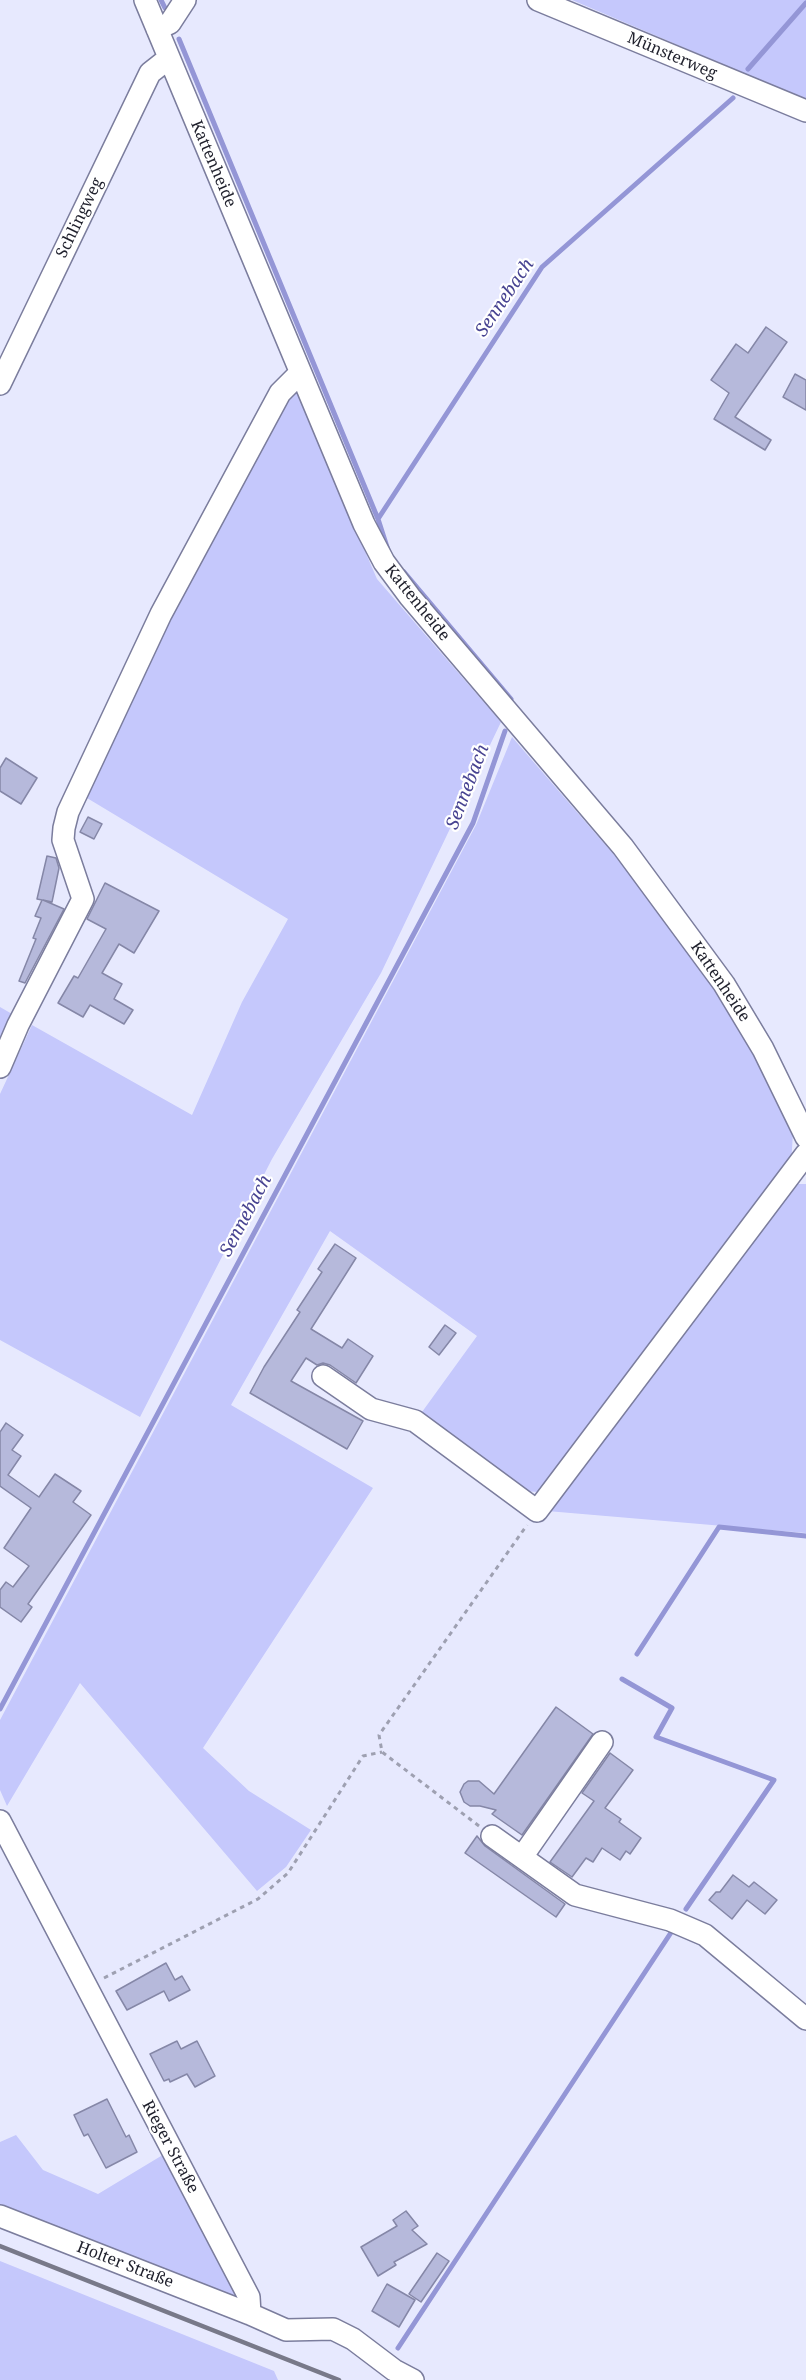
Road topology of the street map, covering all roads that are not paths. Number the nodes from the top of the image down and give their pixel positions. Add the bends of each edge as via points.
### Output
1 (145, 0) edge
2 (185, 0) edge
3 (538, 0) edge
4 (157, 29) junction
5 (169, 58) junction
6 (806, 111) edge
7 (300, 373) junction
8 (0, 384) edge
9 (0, 1067) edge
10 (806, 1137) edge
11 (806, 1154) edge
12 (323, 1376) dead end
13 (602, 1742) dead end
14 (0, 1821) edge
15 (492, 1836) road end
16 (522, 1857) junction
17 (806, 2019) edge
18 (0, 2216) edge
19 (250, 2314) junction
20 (413, 2380) edge

1 - 4 street, Kattenheide
2 - 4 street via 170,23
3 - 6 street, Münsterweg
4 - 5 street, Kattenheide
5 - 7 street, Kattenheide
5 - 8 street, Schlingweg via 150,73
7 - 9 street via 280,393 161,614 68,812 63,840 83,899
7 - 10 street, Kattenheide via 384,562 623,847 724,984 763,1049
11 - 12 street via 537,1511 415,1421 371,1409
13 - 16 street
14 - 19 street, Rieger Straße via 249,2297
15 - 16 street
16 - 17 street via 575,1895 670,1920 705,1935
18 - 19 street, Holter Straße
19 - 20 street via 286,2330 333,2329

